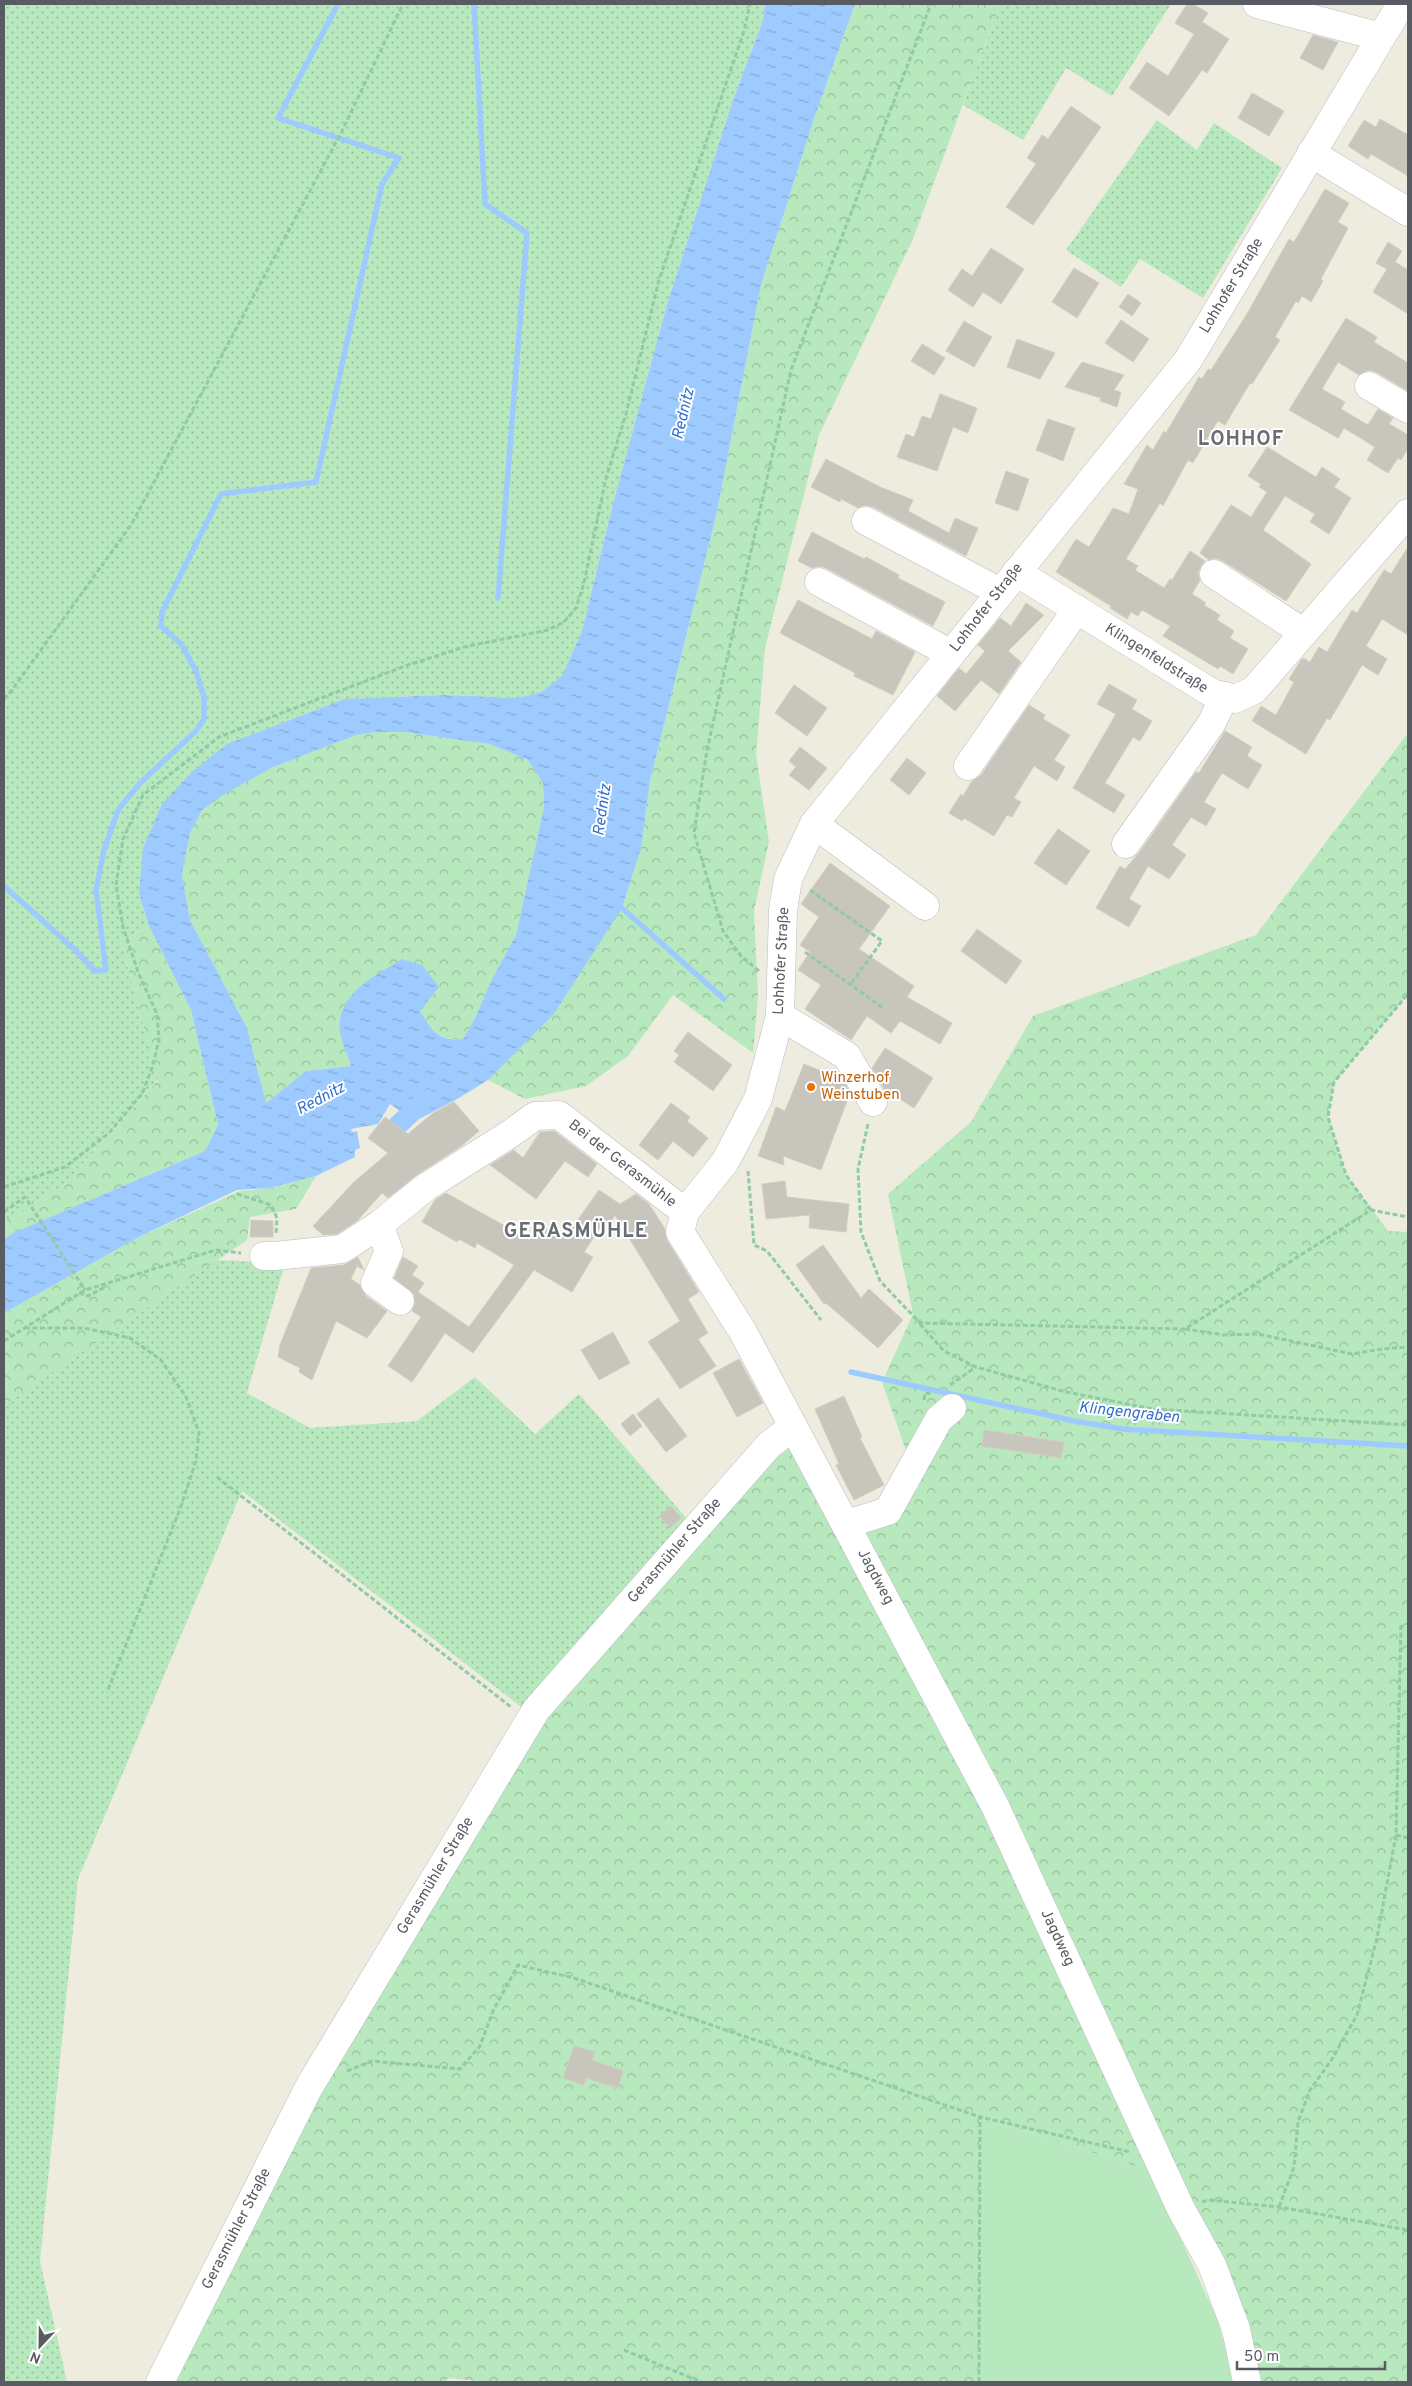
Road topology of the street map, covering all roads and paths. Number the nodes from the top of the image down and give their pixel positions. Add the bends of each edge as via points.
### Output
1 (403, 4) edge
2 (750, 4) edge
3 (931, 4) edge
4 (1257, 4) edge
5 (1402, 4) edge
6 (1381, 36) junction
7 (1311, 153) junction
8 (1408, 212) edge
9 (1369, 386) dead end
10 (1408, 409) edge
11 (1408, 513) edge
12 (866, 521) dead end
13 (1214, 574) dead end
14 (819, 582) dead end
15 (1008, 582) junction
16 (1077, 610) junction
17 (1304, 633) junction
18 (951, 654) junction
19 (1225, 696) junction
20 (4, 699) edge
21 (968, 766) dead end
22 (814, 824) junction
23 (1126, 844) dead end
24 (788, 879) junction
25 (925, 906) dead end
26 (782, 942) junction
27 (850, 985) junction
28 (1408, 994) edge
29 (781, 1004) junction
30 (884, 1008) dead end
31 (873, 1102) joint
32 (729, 1154) junction
33 (4, 1187) edge
34 (237, 1194) dead end
35 (1371, 1210) junction
36 (4, 1212) edge
37 (685, 1212) junction
38 (1408, 1217) edge
39 (379, 1225) junction
40 (269, 1256) junction
41 (103, 1284) junction
42 (85, 1290) junction
43 (78, 1293) junction
44 (400, 1301) dead end
45 (822, 1320) dead end
46 (920, 1324) junction
47 (25, 1328) junction
48 (1184, 1329) junction
49 (4, 1341) edge
50 (1408, 1347) edge
51 (976, 1367) junction
52 (950, 1397) joint
53 (1408, 1425) edge
54 (793, 1427) junction
55 (217, 1477) dead end
56 (842, 1516) junction
57 (1402, 1624) dead end
58 (107, 1692) dead end
59 (536, 1710) junction
60 (1396, 1835) junction
61 (1408, 1838) edge
62 (345, 2072) dead end
63 (980, 2117) junction
64 (1159, 2161) junction
65 (1279, 2207) junction
66 (1181, 2209) junction
67 (1408, 2230) edge
68 (624, 2350) dead end
69 (160, 2382) edge
70 (701, 2382) edge
71 (979, 2382) edge
72 (1247, 2382) edge

1 - 20 path via 337,142 130,525
2 - 33 path via 744,32 659,280 626,414 606,478 576,608 564,622 548,630 464,648 405,666 219,737 143,795 123,838 116,885 123,927 157,1014 159,1039 153,1065 142,1094 109,1133 65,1167
3 - 29 path via 791,370 700,792 694,833 723,931
4 - 6 street
5 - 6 street, Lohhofer Straße
6 - 7 street, Lohhofer Straße
7 - 8 street
7 - 15 street, Lohhofer Straße via 1188,360
9 - 10 street
11 - 17 street, Klingenfeldstraße
12 - 15 street, Klingenfeldstraße
13 - 17 street
14 - 18 street
15 - 16 street, Klingenfeldstraße
15 - 18 street, Lohhofer Straße
16 - 19 street, Klingenfeldstraße via 1212,693
16 - 21 street
17 - 19 street, Klingenfeldstraße via 1254,690 1235,699
18 - 22 street, Lohhofer Straße
19 - 23 street via 1211,724
22 - 24 street, Lohhofer Straße
22 - 25 street
24 - 26 street, Lohhofer Straße
24 - 27 path via 799,882 882,941
26 - 27 path via 793,944
26 - 29 street, Lohhofer Straße
27 - 30 path
28 - 35 path via 1334,1082 1328,1117 1346,1175
29 - 31 street via 847,1056
29 - 32 street, Lohhofer Straße via 758,1099
31 - 46 path via 858,1169 861,1232 880,1281
32 - 37 street, Lohhofer Straße
32 - 45 path via 747,1170 754,1246 767,1251
34 - 40 path via 271,1205 277,1218
35 - 38 path
35 - 48 path
36 - 42 path via 25,1197
37 - 39 street, Bei der Gerasmühle via 559,1115 535,1116 426,1187
37 - 54 street, Bei der Gerasmühle via 680,1232 743,1332
39 - 40 street, Bei der Gerasmühle via 342,1249
39 - 44 street via 389,1251 375,1283
40 - 41 path via 216,1250
41 - 42 path
41 - 43 path via 103,1288 88,1296
42 - 43 path
43 - 47 path
46 - 48 path
46 - 51 path via 944,1351
47 - 49 path
47 - 58 path via 84,1328 130,1338 160,1360 186,1397 198,1432 196,1461 180,1509
48 - 50 path via 1224,1335 1258,1334 1352,1354
51 - 52 path
51 - 53 path via 1066,1392 1154,1409
52 - 56 street via 888,1511
54 - 56 street, Bei der Gerasmühle
54 - 59 street, Gerasmühler Straße via 769,1445
55 - 59 path via 515,1711
56 - 64 street, Jagdweg via 1007,1829
57 - 60 path
59 - 69 street, Gerasmühler Straße via 309,2088
60 - 61 path
60 - 65 path via 1377,1938 1357,2014 1332,2060 1310,2090 1298,2122 1294,2167
62 - 63 path via 372,2061 460,2069 480,2046 493,2012 518,1965 574,1978
63 - 64 path
63 - 71 path
64 - 66 street, Jagdweg
65 - 66 path via 1208,2200
65 - 67 path
66 - 72 street, Jagdweg via 1212,2265 1236,2329
68 - 70 path

